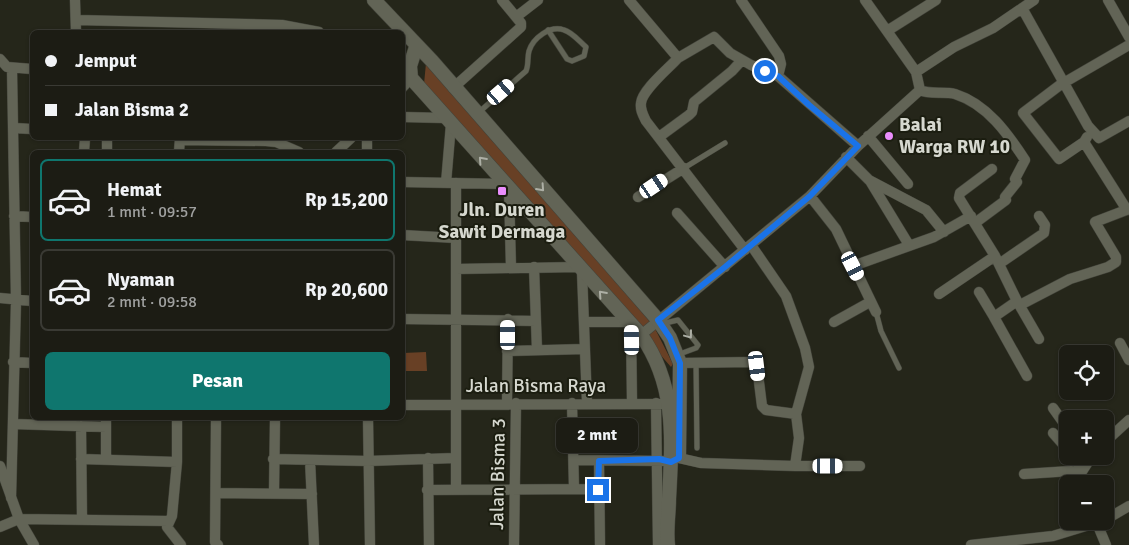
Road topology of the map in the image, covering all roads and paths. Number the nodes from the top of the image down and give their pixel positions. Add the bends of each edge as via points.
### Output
1 (75, 0) edge
2 (373, 0) edge
3 (502, 0) edge
4 (538, 0) edge
5 (629, 0) edge
6 (741, 0) edge
7 (865, 0) edge
8 (936, 0) edge
9 (1034, 0) edge
10 (1108, 0) edge
11 (1022, 8) junction
12 (516, 17) junction
13 (77, 20) junction
14 (76, 30) edge
15 (308, 30) edge
16 (400, 30) edge
17 (548, 30) junction
18 (887, 31) junction
19 (405, 35) edge
20 (1129, 37) edge
21 (1129, 45) edge
22 (416, 47) junction
23 (678, 58) junction
24 (0, 59) edge
25 (742, 60) junction
26 (12, 69) junction
27 (30, 70) edge
28 (916, 72) junction
29 (778, 76) junction
30 (407, 83) edge
31 (1064, 84) junction
32 (453, 88) junction
33 (920, 90) junction
34 (476, 114) junction
35 (405, 116) edge
36 (448, 121) junction
37 (1129, 122) edge
38 (14, 128) junction
39 (30, 129) edge
40 (1093, 132) junction
41 (868, 136) junction
42 (659, 137) junction
43 (266, 140) edge
44 (349, 140) edge
45 (1084, 142) junction
46 (725, 143) dead end
47 (858, 146) junction
48 (294, 150) edge
49 (338, 150) edge
50 (846, 157) junction
51 (684, 168) junction
52 (992, 169) dead end
53 (869, 180) junction
54 (405, 182) edge
55 (451, 183) junction
56 (908, 184) dead end
57 (507, 187) junction
58 (810, 196) junction
59 (638, 197) dead end
60 (1128, 210) edge
61 (677, 213) dead end
62 (14, 216) junction
63 (1039, 216) dead end
64 (30, 217) edge
65 (973, 220) junction
66 (944, 232) junction
67 (405, 235) edge
68 (456, 238) junction
69 (909, 245) junction
70 (748, 247) junction
71 (997, 260) junction
72 (853, 266) junction
73 (725, 267) junction
74 (511, 268) junction
75 (534, 268) junction
76 (456, 269) junction
77 (580, 269) junction
78 (979, 292) dead end
79 (939, 294) dead end
80 (0, 298) edge
81 (16, 301) junction
82 (30, 301) edge
83 (870, 302) junction
84 (1019, 303) junction
85 (876, 312) joint
86 (994, 317) junction
87 (405, 319) edge
88 (456, 319) junction
89 (508, 320) junction
90 (536, 321) junction
91 (584, 322) junction
92 (659, 322) junction
93 (834, 322) dead end
94 (633, 328) junction
95 (1039, 339) dead end
96 (1120, 343) dead end
97 (585, 349) junction
98 (537, 350) junction
99 (507, 351) junction
100 (678, 359) junction
101 (1129, 360) edge
102 (13, 362) junction
103 (696, 362) junction
104 (30, 363) edge
105 (898, 368) dead end
106 (1027, 376) dead end
107 (456, 403) junction
108 (512, 403) junction
109 (572, 403) junction
110 (587, 403) junction
111 (632, 403) junction
112 (663, 403) junction
113 (405, 405) edge
114 (1053, 408) dead end
115 (796, 414) junction
116 (1059, 416) edge
117 (177, 420) edge
118 (216, 420) edge
119 (275, 420) edge
120 (368, 420) edge
121 (1129, 420) edge
122 (106, 422) edge
123 (12, 424) junction
124 (82, 426) junction
125 (1053, 433) dead end
126 (1114, 434) edge
127 (1059, 440) edge
128 (697, 448) dead end
129 (428, 458) junction
130 (455, 458) junction
131 (81, 459) junction
132 (106, 459) junction
133 (273, 459) junction
134 (310, 460) junction
135 (574, 460) junction
136 (670, 460) junction
137 (368, 461) junction
138 (599, 461) junction
139 (177, 462) junction
140 (0, 466) edge
141 (796, 466) junction
142 (860, 466) dead end
143 (1024, 474) dead end
144 (1080, 475) edge
145 (456, 488) junction
146 (515, 489) junction
147 (574, 489) junction
148 (427, 490) junction
149 (598, 490) junction
150 (274, 492) junction
151 (216, 493) junction
152 (312, 494) junction
153 (11, 498) junction
154 (1129, 506) edge
155 (1114, 514) edge
156 (19, 519) junction
157 (82, 519) junction
158 (169, 521) junction
159 (0, 526) edge
160 (1073, 530) edge
161 (1102, 530) edge
162 (30, 544) edge
163 (181, 545) edge
164 (218, 545) edge
165 (314, 545) edge
166 (370, 545) edge
167 (429, 545) edge
168 (514, 545) edge
169 (600, 545) edge
170 (658, 545) edge
171 (668, 545) edge
172 (971, 545) edge
173 (1106, 545) edge

1 - 13 street
2 - 16 street
3 - 12 street
4 - 12 street
5 - 23 street
6 - 29 street via 779,56
7 - 18 street
8 - 18 street
9 - 11 street
10 - 20 street
11 - 28 street
11 - 31 street
12 - 32 street via 521,27
13 - 14 street
13 - 15 street via 282,25
17 - 17 lane via 567,59 584,56 586,47 568,31
17 - 34 lane via 529,51 526,71
18 - 28 street
19 - 22 street
21 - 31 street
22 - 30 street
22 - 32 street
23 - 25 street via 712,37
23 - 42 street via 646,92 641,102 644,116
24 - 26 street
25 - 29 street
25 - 42 street via 694,102 689,115
26 - 27 street
26 - 38 street
28 - 33 street
29 - 47 street
30 - 36 street
31 - 40 street
31 - 45 street via 1024,113 1059,159
32 - 34 street
33 - 41 street
33 - 65 street via 949,92 1003,127 1028,164 1006,200
34 -> 92 street
35 - 36 street
36 - 55 street
57 -> 36 street
37 - 40 street via 1099,138
38 - 39 street
38 - 62 street
40 - 45 street
41 - 47 street
41 - 56 street
42 - 51 street
43 - 48 street
44 - 49 street
45 - 60 street
46 - 51 lane
47 - 50 street
50 - 53 street
50 - 58 street
51 - 59 street
51 - 70 street
52 - 65 street via 960,194 959,198
53 - 66 street via 926,210
53 - 69 street
54 - 55 street
55 - 57 street
55 - 68 street
57 - 74 street
57 - 77 street
58 - 70 street
58 - 72 street via 836,229
60 - 84 street via 1095,222 1116,262
61 - 73 street
62 - 64 street
62 - 81 street
63 - 71 street via 1045,225 1044,233
65 - 66 street
65 - 71 street
66 - 69 street
67 - 68 street
68 - 76 street
69 - 72 street
70 - 73 street
70 - 115 street via 786,296 805,348 809,367
71 - 79 street
71 - 84 street
72 - 83 street
73 - 92 street
74 - 75 street
74 - 76 street
75 - 77 street
75 - 90 street
76 - 88 street
77 - 91 street
94 -> 77 street
78 - 86 street
80 - 81 street
81 - 82 street
81 - 102 street
83 - 85 street
83 - 93 street
84 - 86 street
84 - 95 street
85 - 105 lane via 881,332
86 - 106 street
87 - 88 street
88 - 89 street
88 - 107 street
89 - 90 street
89 - 99 street, Jalan Bisma 3
90 - 98 street
91 - 94 street
91 - 97 street
92 - 94 street
92 - 100 street
92 -> 100 lane via 678,320 698,345
94 - 111 street
94 - 112 street via 655,354
96 - 101 street
97 - 98 street
97 - 110 street
98 - 99 street
99 - 108 street, Jalan Bisma 3
100 - 103 street
100 - 136 street
102 - 104 street
102 - 123 street
103 - 115 street via 752,362 757,366 762,406 766,410
103 - 128 lane
107 - 108 street, Jalan Bisma Raya
107 - 113 street, Jalan Bisma Raya
107 - 130 street
108 - 109 street, Jalan Bisma Raya
108 - 146 street, Jalan Bisma 3
109 - 110 street, Jalan Bisma Raya
109 - 135 street
110 - 111 street, Jalan Bisma Raya
111 - 112 street, Jalan Bisma Raya
112 - 136 street
114 - 116 street
115 - 141 street via 799,438
117 - 139 street
118 - 151 street
119 - 133 street
120 - 137 street
121 - 126 street
122 - 124 street
122 - 132 street
123 - 124 street
123 - 153 street
124 - 131 street
125 - 127 street
129 - 130 street
129 - 137 street
129 - 148 street
130 - 145 street
131 - 132 street
131 - 157 street
132 - 139 street
133 - 134 street
133 - 150 street
134 - 137 street
134 - 152 street
135 - 138 street
135 - 147 street
136 - 138 street
136 - 141 street
136 - 170 street
136 - 171 street
137 - 166 street
138 - 149 street
139 - 158 street
140 - 153 street
141 - 142 street
143 - 144 street via 1071,471
145 - 146 street
145 - 148 street
146 - 147 street
146 - 168 street, Jalan Bisma 3
147 - 149 street
148 - 167 street
149 - 169 street
150 - 151 street
150 - 152 street
151 - 164 street via 215,542
152 - 165 street
153 - 156 street
154 - 155 street
156 - 157 street
156 - 159 street
156 - 162 street
157 - 158 street
158 - 163 street via 167,527
160 - 172 street via 1053,536
161 - 173 street

